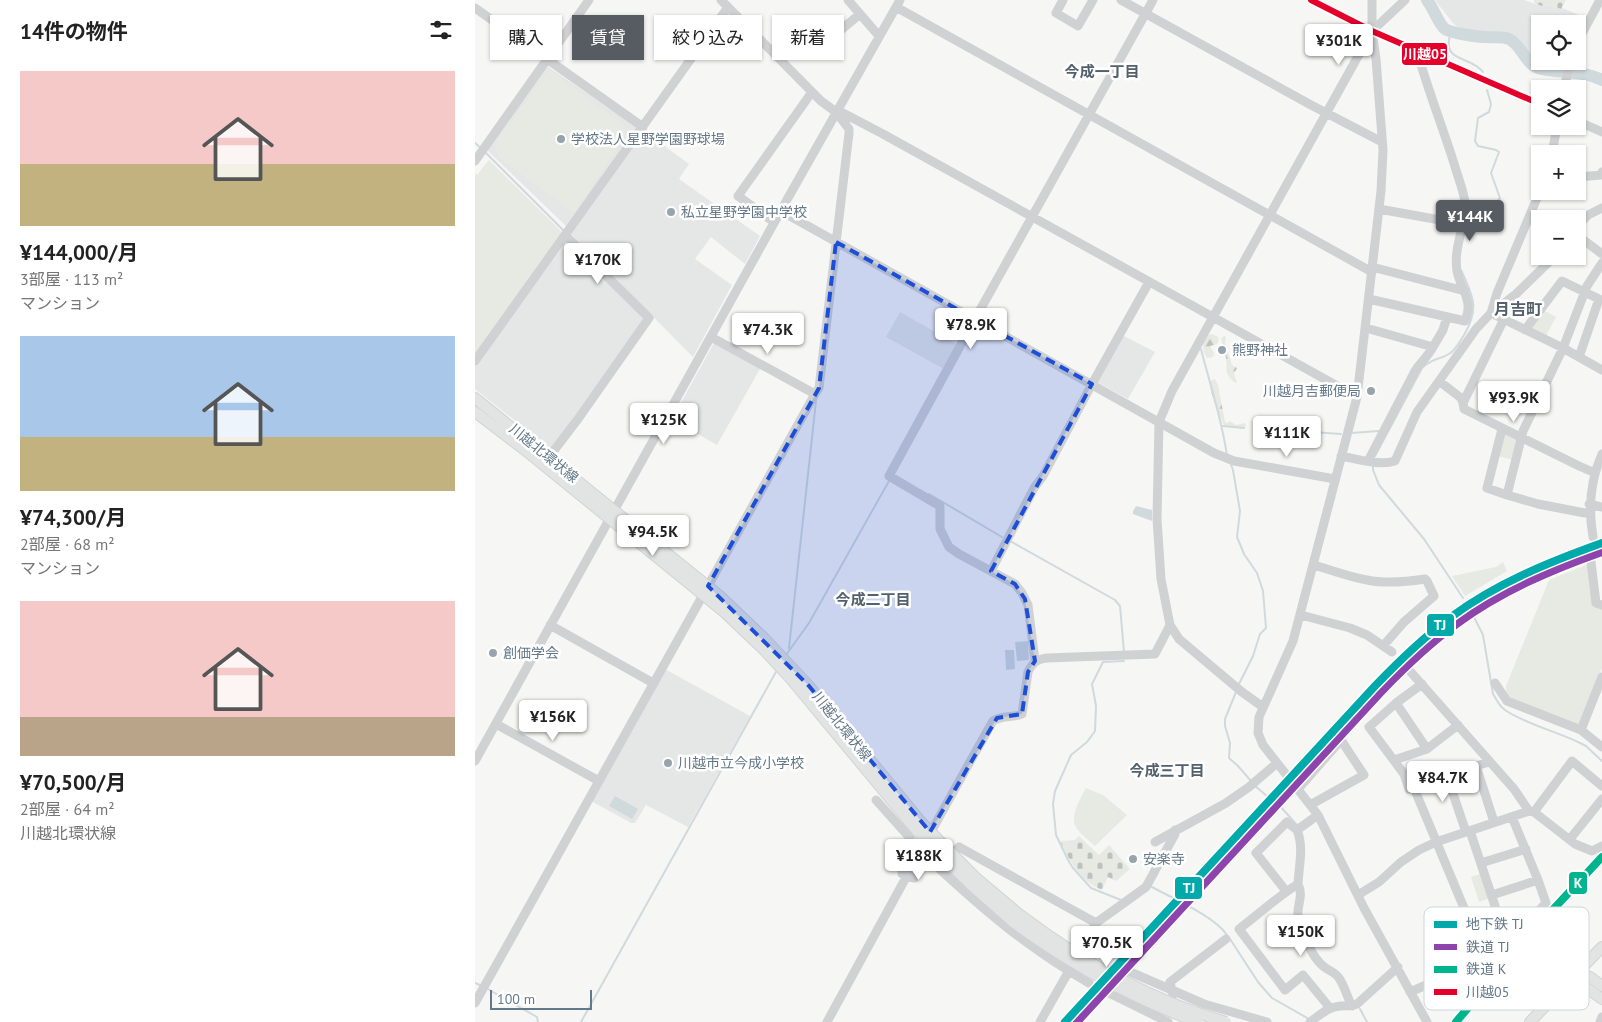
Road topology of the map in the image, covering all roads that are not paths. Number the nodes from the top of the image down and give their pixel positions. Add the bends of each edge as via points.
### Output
1 (589, 0) edge
2 (848, 0) edge
3 (1063, 0) edge
4 (1093, 0) edge
5 (1121, 0) edge
6 (1153, 0) edge
7 (1311, 0) edge
8 (1363, 0) edge
9 (1405, 0) edge
10 (1600, 0) edge
11 (725, 3) edge
12 (898, 3) edge
13 (1372, 3) edge
14 (475, 8) edge
15 (860, 14) junction
16 (1146, 14) junction
17 (490, 19) edge
18 (1586, 26) edge
19 (844, 27) edge
20 (1372, 31) junction
21 (879, 36) junction
22 (562, 39) edge
23 (1417, 50) junction
24 (772, 51) edge
25 (547, 60) joint
26 (781, 60) edge
27 (812, 92) junction
28 (1531, 100) edge
29 (836, 112) junction
30 (1327, 113) junction
31 (1089, 115) junction
32 (1586, 125) edge
33 (643, 127) junction
34 (1602, 132) edge
35 (1382, 142) junction
36 (480, 154) edge
37 (1602, 172) edge
38 (1586, 176) edge
39 (1536, 200) edge
40 (1602, 208) edge
41 (1379, 209) junction
42 (781, 211) junction
43 (1270, 216) junction
44 (1032, 217) junction
45 (1586, 217) edge
46 (1463, 220) junction
47 (774, 222) junction
48 (565, 235) junction
49 (834, 241) junction
50 (1586, 242) edge
51 (1602, 254) edge
52 (1602, 263) edge
53 (1546, 265) edge
54 (1372, 270) junction
55 (1149, 282) junction
56 (1465, 291) junction
57 (1584, 292) junction
58 (1369, 299) junction
59 (1491, 312) junction
60 (1213, 317) junction
61 (1447, 317) junction
62 (975, 319) junction
63 (1504, 319) junction
64 (1465, 321) junction
65 (1366, 328) junction
66 (1476, 329) junction
67 (1525, 330) junction
68 (711, 337) junction
69 (1433, 347) junction
70 (1563, 348) junction
71 (1579, 357) junction
72 (475, 361) edge
73 (1602, 370) edge
74 (1439, 381) junction
75 (1092, 384) junction
76 (815, 394) junction
77 (1357, 396) junction
78 (475, 398) edge
79 (1463, 404) junction
80 (475, 412) edge
81 (1159, 422) junction
82 (1502, 429) junction
83 (1521, 437) junction
84 (1602, 454) edge
85 (1341, 456) junction
86 (549, 457) junction
87 (1373, 461) junction
88 (1595, 473) junction
89 (1335, 479) junction
90 (1507, 495) junction
91 (1602, 507) edge
92 (1590, 508) junction
93 (612, 514) junction
94 (1593, 537) dead end
95 (1591, 562) dead end
96 (1314, 566) junction
97 (991, 571) junction
98 (705, 590) junction
99 (1602, 605) edge
100 (1301, 616) junction
101 (550, 625) junction
102 (1170, 625) junction
103 (1383, 646) junction
104 (1392, 652) dead end
105 (1035, 661) junction
106 (1409, 670) dead end
107 (1601, 681) edge
108 (653, 683) junction
109 (1495, 683) dead end
110 (1422, 684) junction
111 (1396, 703) junction
112 (1263, 707) junction
113 (495, 724) junction
114 (1457, 725) junction
115 (1581, 730) junction
116 (1602, 747) edge
117 (1427, 749) junction
118 (1394, 760) junction
119 (475, 761) edge
120 (1489, 762) junction
121 (1277, 763) junction
122 (1476, 766) junction
123 (1447, 776) junction
124 (599, 781) junction
125 (1602, 786) edge
126 (1414, 788) junction
127 (1298, 789) junction
128 (1602, 799) edge
129 (876, 800) dead end
130 (1310, 805) junction
131 (1532, 812) junction
132 (1318, 816) junction
133 (1512, 817) junction
134 (1494, 822) junction
135 (1175, 830) junction
136 (1297, 830) junction
137 (1468, 832) junction
138 (928, 836) junction
139 (1570, 839) junction
140 (1155, 842) dead end
141 (1436, 842) junction
142 (1602, 846) edge
143 (1526, 849) junction
144 (953, 854) junction
145 (1481, 863) junction
146 (907, 877) junction
147 (1538, 880) junction
148 (1299, 884) junction
149 (1287, 891) junction
150 (1358, 895) junction
151 (1492, 895) junction
152 (1464, 907) edge
153 (1496, 907) edge
154 (1542, 907) edge
155 (1016, 918) junction
156 (1096, 923) junction
157 (1232, 934) junction
158 (1602, 947) edge
159 (1589, 961) edge
160 (1398, 967) junction
161 (1069, 971) junction
162 (1128, 971) dead end
163 (1589, 977) edge
164 (1089, 983) dead end
165 (1424, 986) edge
166 (1602, 986) edge
167 (1589, 990) edge
168 (1173, 991) junction
169 (1107, 992) dead end
170 (1410, 992) junction
171 (1602, 999) edge
172 (475, 1003) edge
173 (1352, 1006) junction
174 (1330, 1008) junction
175 (1541, 1010) edge
176 (1602, 1017) edge
177 (827, 1022) edge
178 (1040, 1022) edge
179 (1168, 1022) edge
180 (1180, 1022) edge
181 (1197, 1022) edge
182 (1226, 1022) edge
183 (1267, 1022) edge
184 (1310, 1022) edge
185 (1427, 1022) edge
186 (1529, 1022) edge
187 (1600, 1022) edge

1 - 22 street
2 - 15 street
3 - 4 street via 1056,13 1078,26
5 - 16 street
6 - 16 street
7 - 20 street
8 - 13 street
9 - 20 street
10 - 18 street
11 - 24 street
11 - 33 street
12 - 21 street
12 - 31 street
13 - 20 street
14 - 17 street
15 - 19 street
15 - 21 street
16 - 30 street
16 - 31 street
20 - 23 street
20 - 30 street
20 - 35 street
21 - 29 street
23 - 28 street
23 - 46 street via 1465,203
25 - 33 street
25 - 36 street
26 - 27 street
27 - 29 street
27 - 47 street via 738,196
29 - 42 street
29 - 44 street via 859,121
29 - 49 street via 849,129
30 - 35 street
30 - 43 street
31 - 43 street
31 - 44 street
32 - 34 street
33 - 48 street
35 - 41 street
37 - 38 street via 1601,175
39 - 59 street
40 - 45 street
41 - 46 street via 1440,220
41 - 54 street
42 - 47 street
42 - 49 street
43 - 54 street
43 - 60 street
44 - 55 street
44 - 62 street
46 - 56 street via 1457,248 1457,272
47 - 68 street
48 - 72 street
48 - 86 street via 649,318
49 - 62 street
49 - 76 street via 819,388
50 - 51 street
52 - 57 street
53 - 59 street via 1516,294
54 - 56 street
54 - 58 street
55 - 60 street
55 - 75 street
56 - 64 street via 1469,309
57 - 67 street via 1562,281
57 - 70 street
57 - 71 street via 1599,299
58 - 61 street
58 - 65 street
59 - 63 street
59 - 66 street
60 - 77 street
60 - 81 street
61 - 64 street
61 - 69 street
62 - 75 street
62 - 97 street via 889,476 939,506 940,529 949,546
63 - 67 street
63 - 79 street
64 - 66 street
65 - 69 street
65 - 77 street
66 - 74 street
67 - 70 street
68 - 76 street
68 - 93 street
69 - 87 street via 1415,371 1384,431
70 - 71 street
70 - 83 street
71 - 73 street
74 - 79 street via 1461,398
74 - 87 street via 1417,412 1395,461
75 - 81 street
75 - 97 street
76 - 98 street
77 - 85 street
78 - 86 main road, 川越北環状線
79 - 82 street via 1464,409
80 - 93 main road, 川越北環状線
81 - 89 street via 1233,461
81 - 102 street via 1157,519 1161,578
82 - 83 street
82 - 90 street via 1487,488
83 - 88 street
83 - 90 street
84 - 88 street
85 - 87 street
85 - 89 street
86 - 93 main road, 川越北環状線
88 - 92 street
89 - 96 street
90 - 92 street via 1585,513
91 - 92 street
92 - 94 street
93 - 98 main road, 川越北環状線
93 - 101 street
95 - 99 street via 1596,603
96 - 100 street
96 - 103 street via 1367,580 1427,581 1434,596
97 - 105 street via 1015,584 1025,599
98 - 108 street
98 - 138 main road, 川越北環状線 via 765,639 809,686
100 - 103 street via 1351,628
100 - 112 street
101 - 108 street
101 - 113 street
102 - 105 street via 1155,654 1040,658
102 - 112 street via 1179,639
103 - 104 street
105 - 138 street via 1028,672 1022,714 993,721
106 - 110 street
107 - 115 street
108 - 124 street
109 - 115 street via 1507,701
110 - 111 street
110 - 114 street
111 - 117 street
111 - 118 street via 1369,727
112 - 121 street via 1257,733
113 - 119 street
113 - 124 street
114 - 117 street
114 - 120 street
115 - 116 street
117 - 118 street
118 - 126 street via 1409,789
120 - 122 street
120 - 131 street
121 - 127 street
121 - 135 street via 1226,803
122 - 123 street
122 - 134 street
123 - 126 street
123 - 137 street
124 - 172 street
125 - 131 street via 1572,761
126 - 141 street
127 - 130 street
127 - 130 street via 1341,740 1364,774
128 - 139 street
129 - 146 street via 910,838 911,850 902,869 902,874
130 - 132 street
131 - 133 street
131 - 139 street
132 - 136 street
132 - 150 street
133 - 134 street
133 - 143 street
134 - 137 street
135 - 140 street
135 - 156 street via 1146,886
136 - 148 street via 1301,839
136 - 149 street via 1287,822 1256,853
137 - 141 street
137 - 145 street
138 - 144 main road, 川越北環状線
138 - 146 street
138 - 155 main road, 川越北環状線 via 977,891
139 - 142 street via 1592,852
141 - 150 street via 1408,858
141 - 152 street
143 - 145 street
143 - 147 street
144 - 155 main road, 川越北環状線
144 - 156 street via 959,847
145 - 151 street
146 - 161 street via 915,878 924,861 931,861 1008,929
146 - 177 street
147 - 151 street
147 - 154 street via 1546,903
148 - 149 street
148 - 173 street via 1302,891 1298,918 1304,936 1315,957 1340,980
149 - 157 street
150 - 160 street
151 - 153 street
155 - 181 main road, 川越北環状線, bridge via 1049,947 1095,975
155 - 182 main road, 川越北環状線, bridge via 1129,984
156 - 161 street
157 - 168 street via 1171,982
157 - 174 street via 1285,990 1303,975
158 - 159 main road
160 - 170 street
160 - 173 street
161 - 164 street
161 - 178 street
162 - 168 street
163 - 166 main road
165 - 170 street
167 - 171 main road
168 - 180 street
168 - 183 street via 1204,1004
169 - 179 street
170 - 185 street
173 - 174 street
174 - 184 street
175 - 186 main road
176 - 187 street

